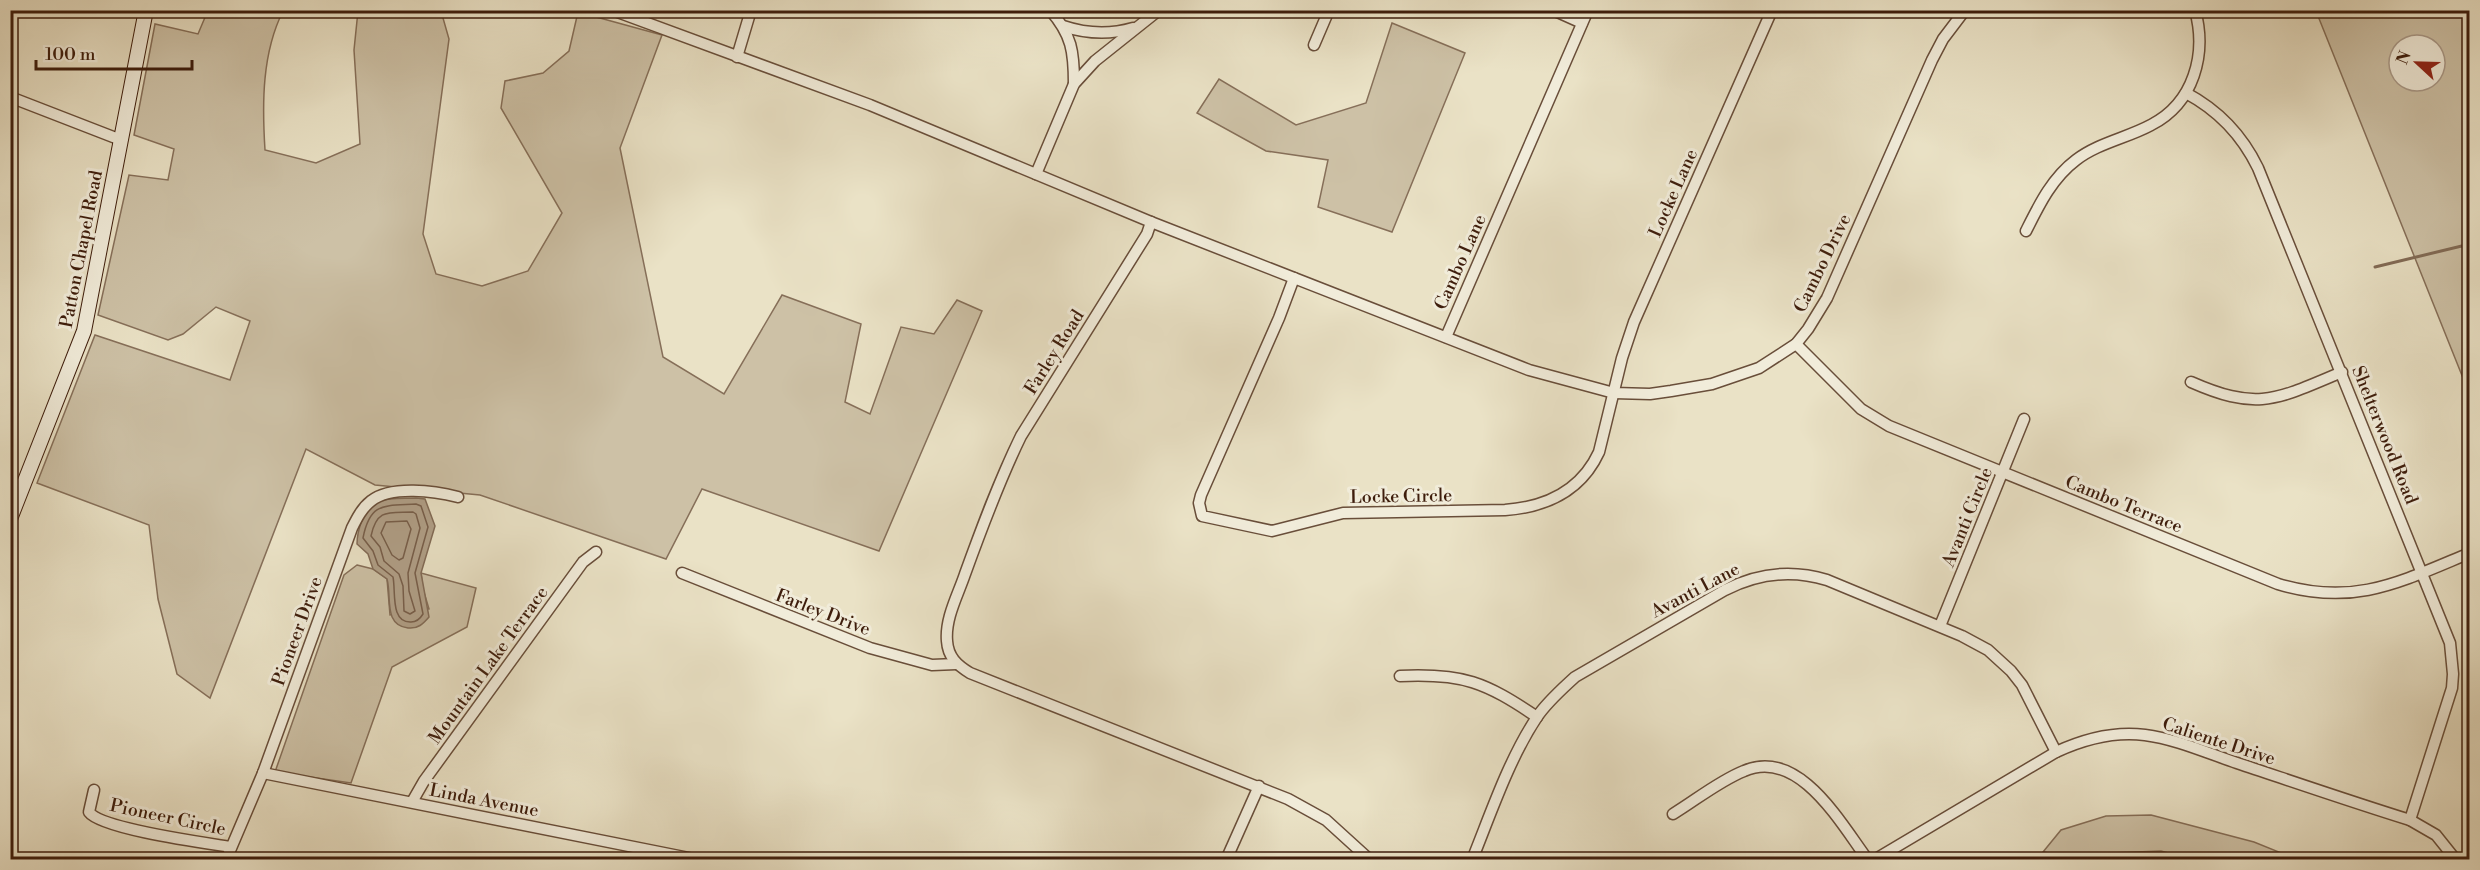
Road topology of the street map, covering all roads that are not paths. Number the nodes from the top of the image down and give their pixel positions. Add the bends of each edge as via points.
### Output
1 (146, 10) edge
2 (612, 10) edge
3 (751, 10) edge
4 (1050, 10) edge
5 (1159, 10) edge
6 (1329, 10) edge
7 (1553, 10) edge
8 (1588, 10) edge
9 (1772, 10) edge
10 (1965, 10) edge
11 (2195, 10) edge
12 (1582, 23) junction
13 (1063, 26) junction
14 (1139, 27) junction
15 (1314, 45) dead end
16 (737, 57) junction
17 (1074, 84) junction
18 (2186, 93) junction
19 (10, 97) edge
20 (121, 140) junction
21 (1036, 174) junction
22 (1151, 222) junction
23 (2026, 231) dead end
24 (1294, 278) junction
25 (1446, 336) junction
26 (1796, 344) junction
27 (2342, 372) junction
28 (2191, 382) dead end
29 (1614, 393) junction
30 (2024, 419) dead end
31 (2003, 473) junction
32 (458, 497) dead end
33 (10, 519) edge
34 (596, 552) dead end
35 (2469, 553) edge
36 (682, 573) dead end
37 (2423, 573) junction
38 (1940, 626) junction
39 (956, 664) junction
40 (1400, 676) dead end
41 (1537, 717) junction
42 (2056, 752) junction
43 (263, 773) junction
44 (1259, 786) junction
45 (94, 790) dead end
46 (412, 802) junction
47 (1673, 814) dead end
48 (2410, 820) junction
49 (231, 847) junction
50 (226, 860) edge
51 (699, 860) edge
52 (1226, 860) edge
53 (1370, 860) edge
54 (1472, 860) edge
55 (1868, 860) edge
56 (1874, 860) edge
57 (2456, 860) edge

1 - 20 street, Patton Chapel Road
2 - 16 street
3 - 16 street
4 - 13 street
5 - 14 street
6 - 15 street
7 - 12 street
8 - 12 street, Cambo Lane
9 - 29 street, Locke Lane via 1634,322
10 - 26 street, Cambo Drive via 1943,39 1920,85 1827,298
11 - 18 street via 2201,42
12 - 25 street, Cambo Lane
13 - 14 street via 1114,34
13 - 17 street via 1073,55
14 - 17 street via 1095,61
16 - 21 street via 870,105
17 - 21 street
18 - 23 street via 2171,111 2151,125 2076,160 2052,185
18 - 27 street, Shelterwood Road via 2228,123 2253,157
19 - 20 street
20 - 33 street, Patton Chapel Road via 84,331
21 - 22 street
22 - 24 street, Cambo Lane
22 - 39 street, Farley Road via 1021,436 996,490 950,617 947,643
24 - 25 street, Cambo Lane
24 - 29 street, Locke Circle via 1202,495 1199,509 1209,519 1272,531 1343,513 1538,506 1569,489 1593,465 1606,432
25 - 29 street, Cambo Drive via 1548,376
26 - 29 street, Cambo Drive via 1760,368 1728,380 1650,394
26 - 31 street, Cambo Terrace via 1872,417
27 - 28 street via 2266,400 2225,396
27 - 37 street, Shelterwood Road
30 - 31 street, Avanti Circle
31 - 37 street, Cambo Terrace via 2297,590 2362,592
31 - 38 street, Avanti Circle
32 - 43 street, Pioneer Drive via 435,491 388,494 371,501 360,512
34 - 46 street, Mountain Lake Terrace via 583,562
35 - 37 street, Cambo Terrace
36 - 39 street, Farley Drive via 870,648 932,665
37 - 48 street, Shelterwood Road via 2450,643 2453,674 2448,703
38 - 41 street, Avanti Lane via 1815,577 1784,574 1754,578 1725,590 1575,677
38 - 42 street, Avanti Lane via 1988,650 2011,671 2034,704
39 - 44 street via 970,673
40 - 41 street via 1441,675 1471,680 1495,690
41 - 54 street, Avanti Lane
42 - 48 street, Caliente Drive via 2103,736 2151,736
42 - 56 street, Caliente Drive
43 - 46 street, Linda Avenue
43 - 49 street, Pioneer Drive
44 - 52 street
44 - 53 street via 1326,820
45 - 49 street, Pioneer Circle via 88,812 110,824
46 - 51 street, Linda Avenue
47 - 55 street via 1744,771 1774,768 1797,776 1811,787
48 - 57 street, Caliente Drive via 2436,835
49 - 50 street, Pioneer Drive

